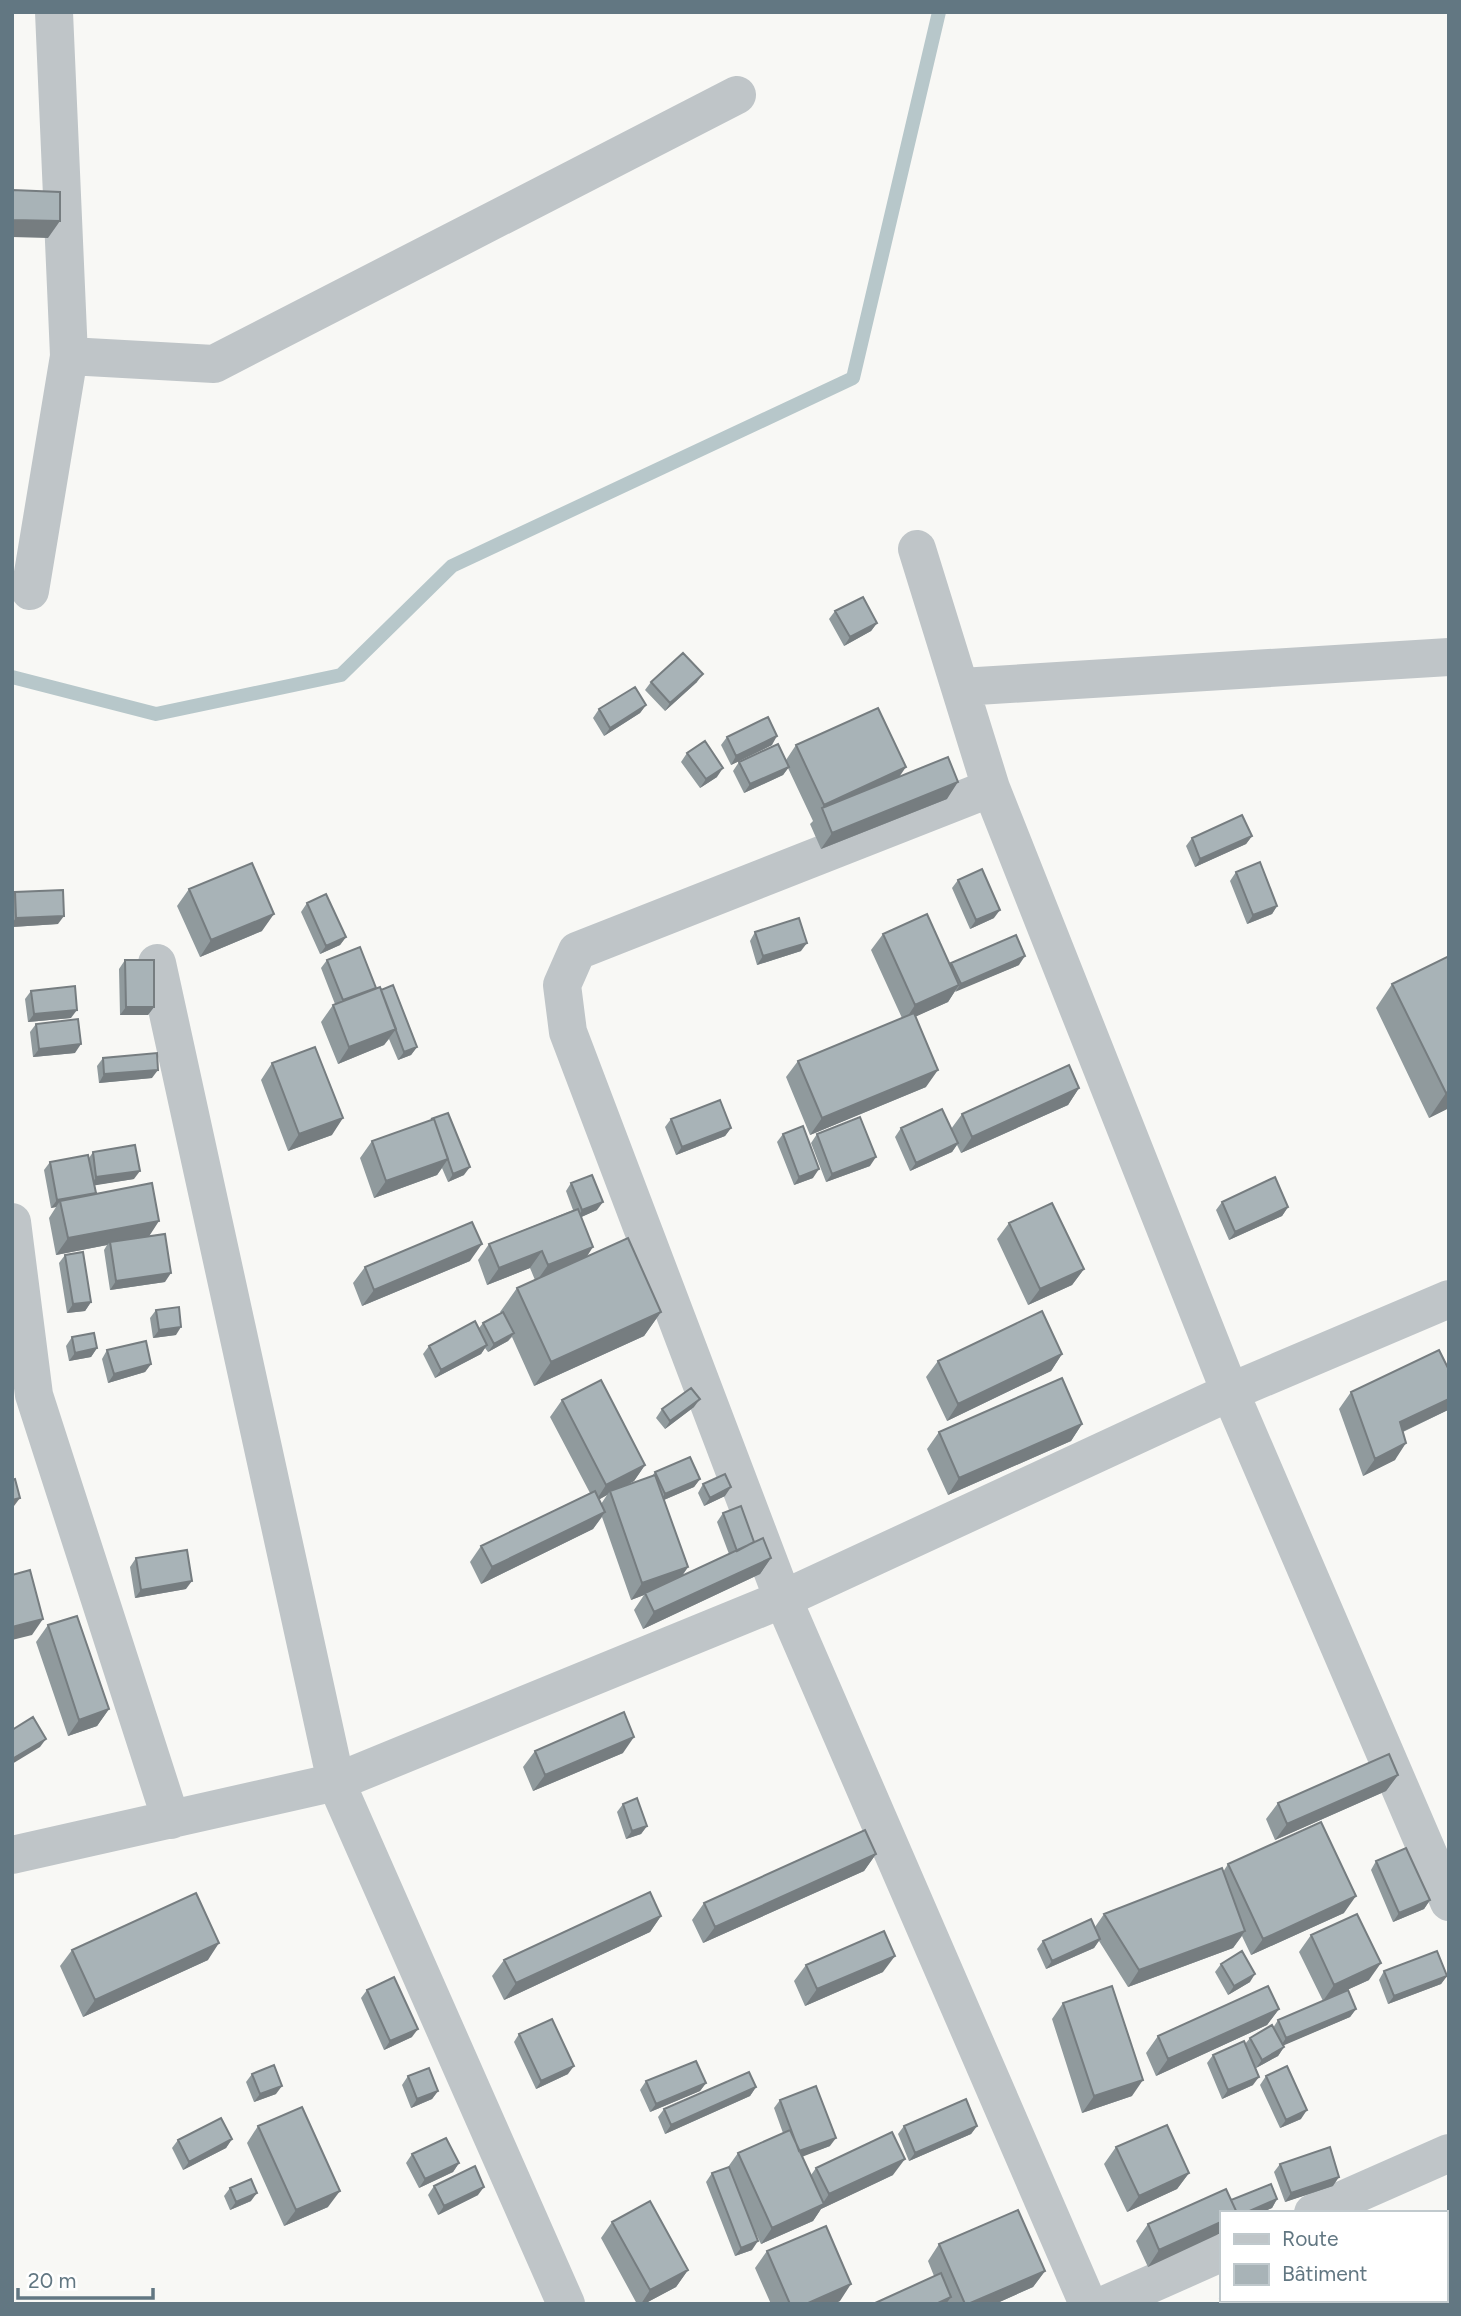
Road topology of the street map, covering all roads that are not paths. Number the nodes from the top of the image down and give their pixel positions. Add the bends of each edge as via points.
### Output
1 (54, 12) edge
2 (737, 95) dead end
3 (69, 356) junction
4 (918, 549) dead end
5 (30, 591) dead end
6 (1448, 658) edge
7 (961, 687) junction
8 (992, 788) junction
9 (157, 963) edge
10 (12, 1222) edge
11 (1449, 1299) edge
12 (1230, 1392) junction
13 (23, 1394) edge
14 (783, 1599) junction
15 (336, 1782) junction
16 (171, 1820) junction
17 (12, 1855) edge
18 (1449, 1902) edge
19 (1449, 2153) edge
20 (1317, 2211) edge
21 (1220, 2253) edge
22 (566, 2304) edge
23 (1088, 2304) edge
24 (1106, 2304) edge

1 - 3 street
2 - 3 street via 214,364
3 - 5 street
4 - 7 street
6 - 7 street
7 - 8 street
8 - 12 street
8 - 14 street via 577,951 562,985 569,1032
9 - 15 street
10 - 13 street
11 - 12 street
12 - 14 street
12 - 18 street
13 - 16 street
14 - 15 street
14 - 23 street
15 - 16 street
15 - 22 street
16 - 17 street
19 - 20 street
21 - 24 street

